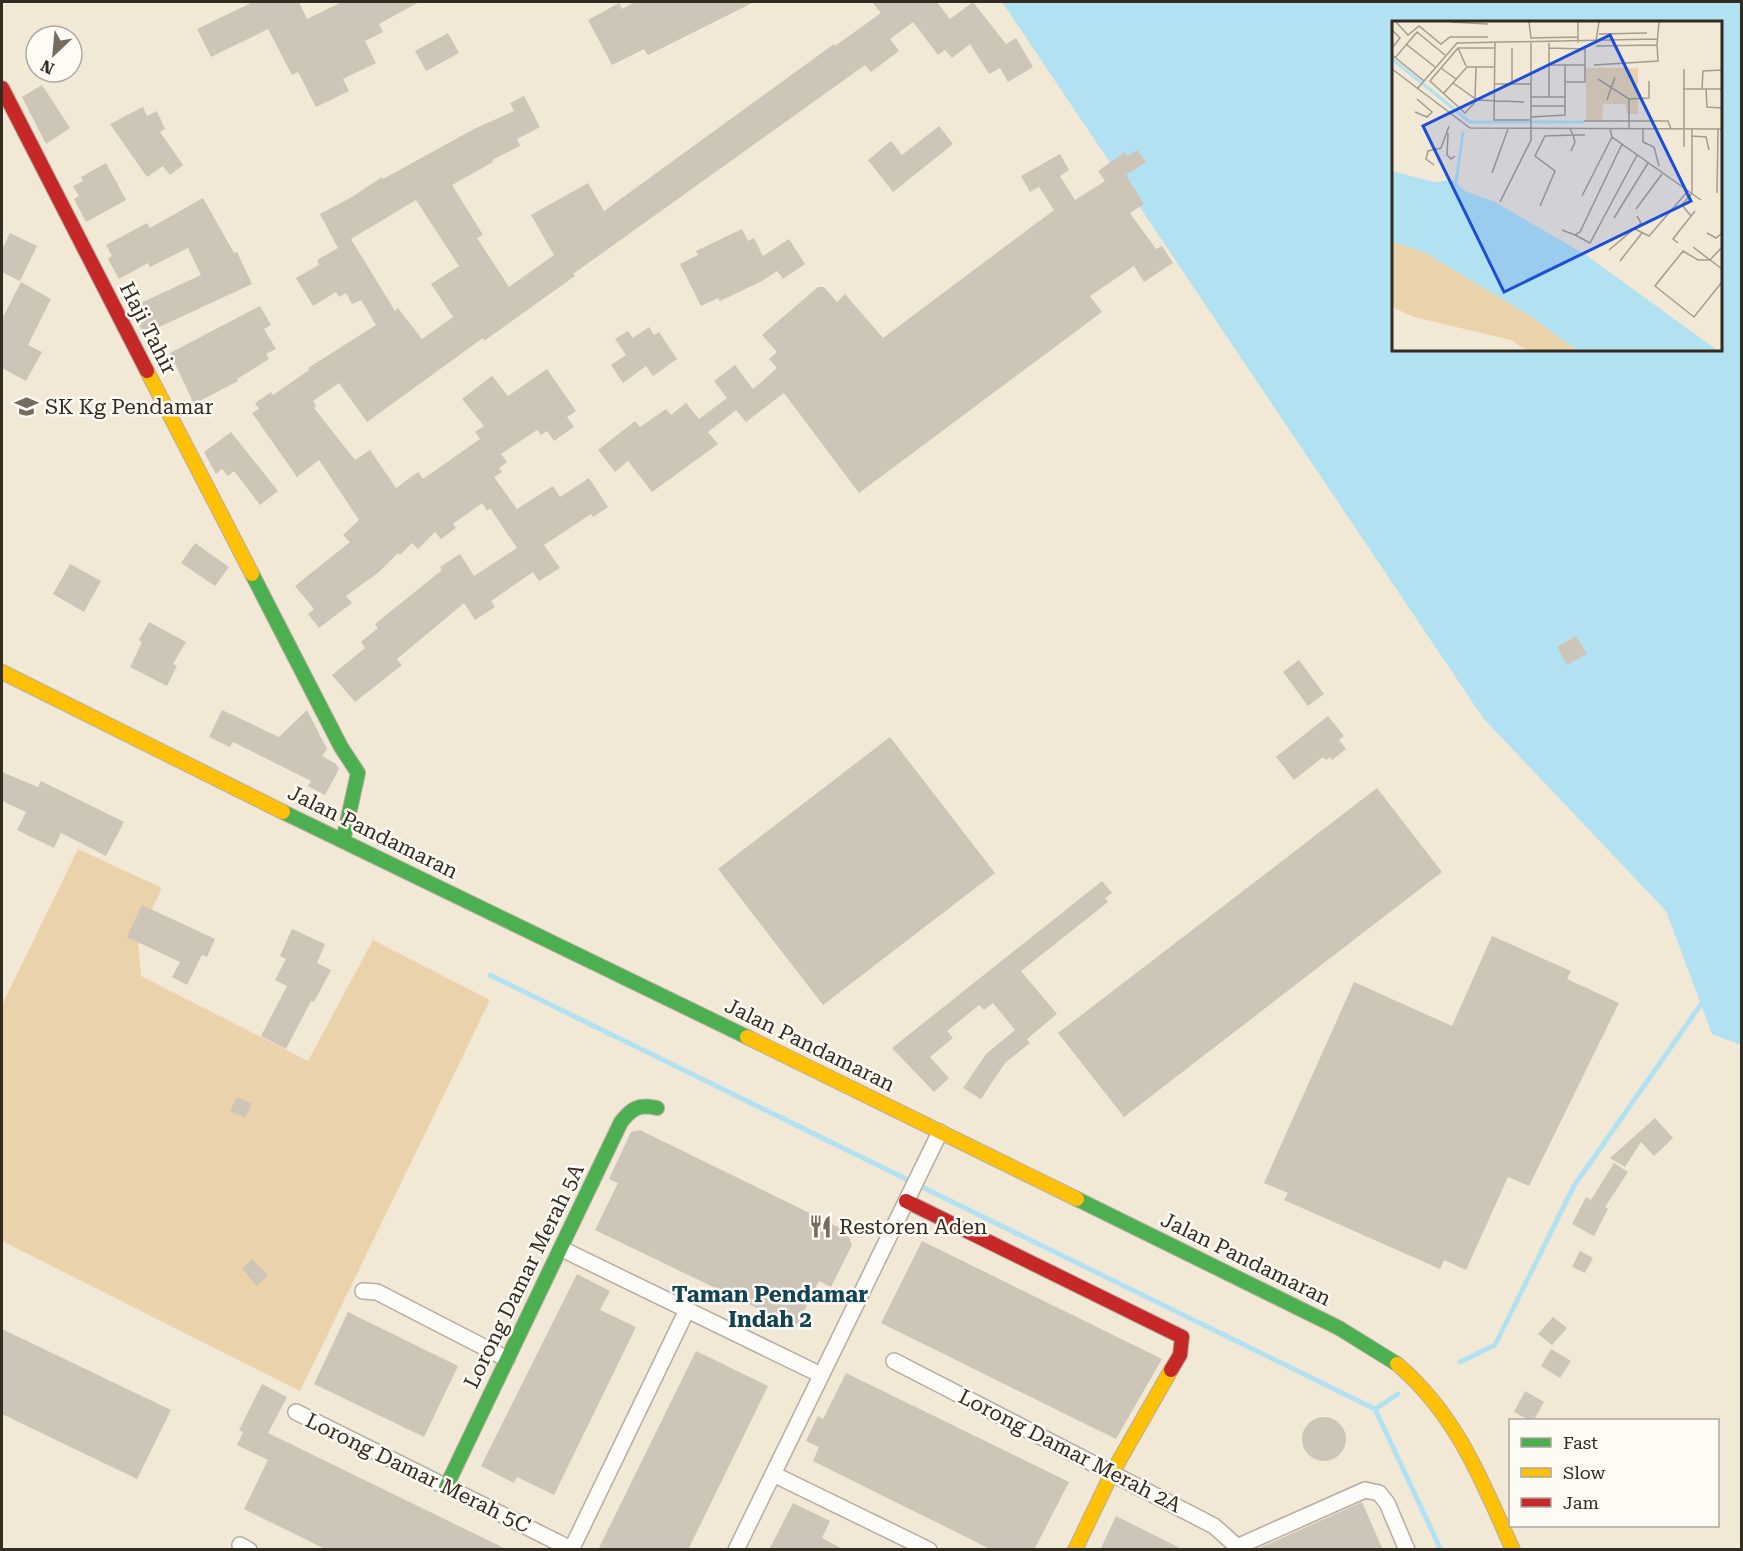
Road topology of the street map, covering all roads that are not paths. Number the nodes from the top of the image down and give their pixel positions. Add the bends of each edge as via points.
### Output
1 (2, 88) edge
2 (2, 672) edge
3 (343, 841) junction
4 (657, 1108) dead end
5 (939, 1132) junction
6 (908, 1196) junction
7 (562, 1249) junction
8 (363, 1291) dead end
9 (687, 1310) junction
10 (507, 1359) junction
11 (894, 1361) dead end
12 (821, 1375) junction
13 (296, 1412) dead end
14 (1112, 1473) junction
15 (773, 1474) junction
16 (446, 1487) junction
17 (912, 1546) edge
18 (1240, 1548) edge
19 (571, 1549) edge
20 (736, 1550) edge
21 (929, 1550) edge
22 (1075, 1550) edge
23 (1407, 1550) edge
24 (1513, 1550) edge

1 - 3 street, Haji Tahir via 307,682 358,773
2 - 3 street, Jalan Pandamaran
3 - 5 street, Jalan Pandamaran
4 - 7 street, Lorong Damar Merah 5A via 643,1104 621,1122
5 - 6 street
5 - 24 street, Jalan Pandamaran via 1339,1328 1398,1365 1441,1408 1459,1436
6 - 12 street
6 - 14 street via 1182,1337 1180,1355
7 - 9 street
7 - 10 street, Lorong Damar Merah 5A
8 - 10 street via 377,1292
9 - 12 street
9 - 19 street
10 - 16 street, Lorong Damar Merah 5A
11 - 14 street, Lorong Damar Merah 2A
12 - 15 street
13 - 16 street, Lorong Damar Merah 5C
14 - 18 street, Lorong Damar Merah 2A via 1214,1526
14 - 22 street
15 - 17 street
15 - 20 street
16 - 19 street, Lorong Damar Merah 5C
17 - 21 street
18 - 23 street via 1365,1490 1379,1493 1387,1503

